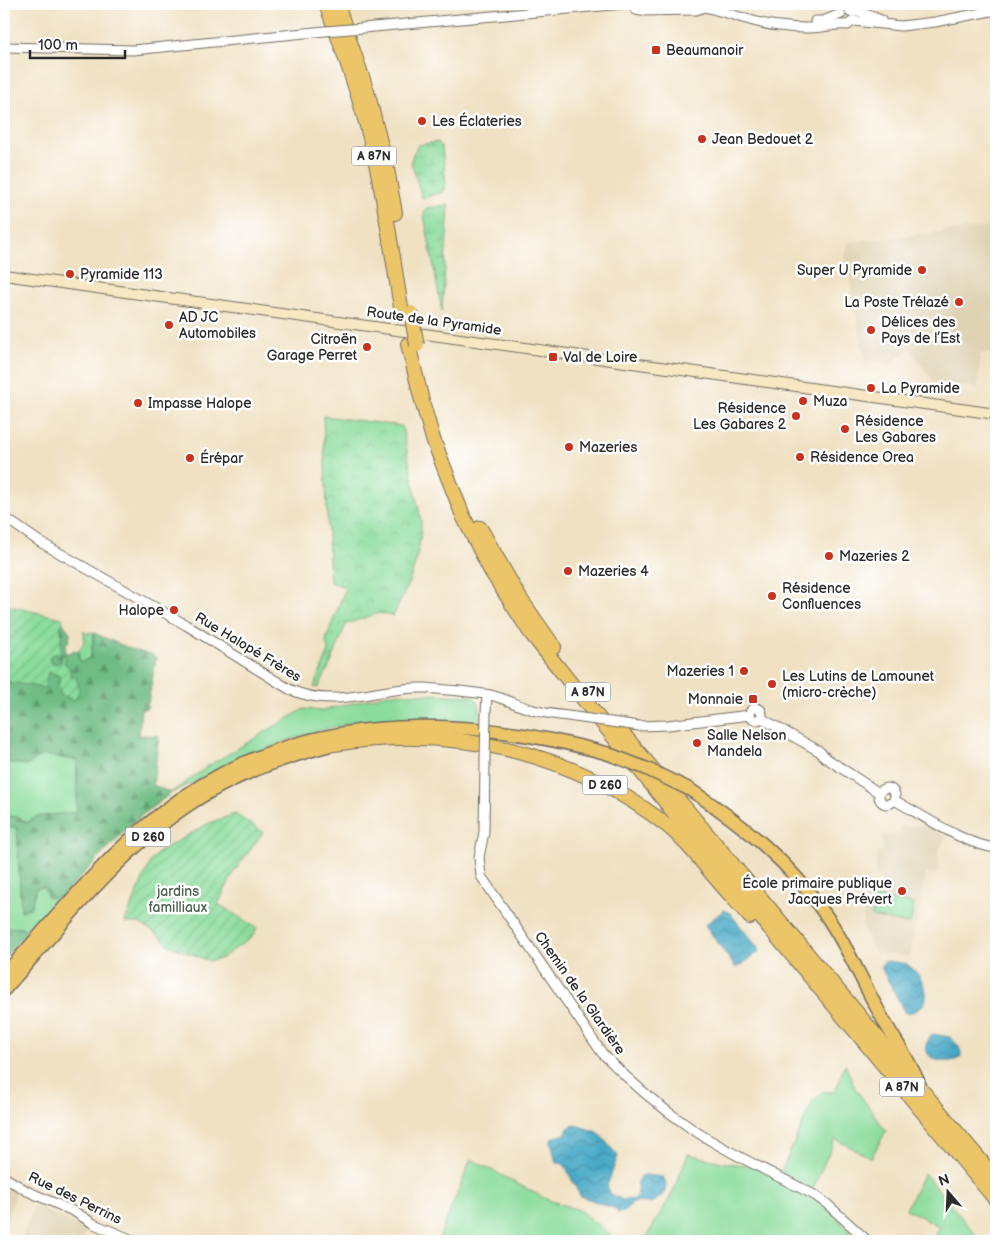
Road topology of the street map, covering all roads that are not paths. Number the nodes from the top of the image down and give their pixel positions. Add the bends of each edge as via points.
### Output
1 (320, 4) edge
2 (326, 4) edge
3 (337, 4) edge
4 (343, 4) edge
5 (623, 4) edge
6 (632, 4) edge
7 (719, 4) edge
8 (706, 6) edge
9 (996, 10) edge
10 (847, 18) junction
11 (4, 47) edge
12 (367, 91) junction
13 (364, 116) junction
14 (4, 275) edge
15 (406, 313) junction
16 (412, 345) junction
17 (996, 414) edge
18 (4, 517) edge
19 (488, 695) junction
20 (334, 744) joint
21 (996, 848) edge
22 (809, 973) junction
23 (4, 975) edge
24 (4, 990) edge
25 (921, 1088) junction
26 (4, 1177) edge
27 (996, 1179) edge
28 (996, 1200) edge
29 (135, 1241) edge
30 (868, 1241) edge

1 - 13 highway
2 - 13 highway, A 87N
3 - 12 highway, A 87N
4 - 12 highway
5 - 11 street, bridge via 124,50
6 - 8 street via 641,11 696,10
7 - 10 street via 751,16 788,21
8 - 10 street via 757,23 778,26 815,27
9 - 10 street via 901,26
12 - 15 highway, A 87N via 387,168
13 - 15 highway, A 87N
14 - 17 main road, Route de la Pyramide
15 - 16 highway, A 87N, bridge
16 - 22 highway, A 87N via 422,400 463,516 511,603 566,679
16 - 25 highway, A 87N via 472,513 500,566 538,626 609,717
18 - 19 street, Rue Halopé Frères via 40,542 300,694 350,698 408,688
19 - 21 street, Rue Halopé Frères, bridge via 530,709 639,726 750,715 753,708 759,708 761,718 819,751 879,793 884,788 892,789 894,800 969,841
19 - 30 street, Chemin de la Glardière, bridge via 485,818 479,857 482,876 602,1053 693,1129 816,1196
20 - 22 highway, D 260 via 396,737 490,744 547,761 596,781 623,795 670,828 784,957
20 - 24 highway, D 260 via 251,771 207,794 166,822 116,866
22 - 28 highway, A 87N
23 - 25 highway, D 260, bridge via 126,843 188,793 222,773 267,753 339,733 416,726 494,731 606,753 646,768 689,789 757,838 793,873 828,917 890,1033 913,1068
25 - 27 highway, A 87N
26 - 29 street, Rue des Perrins via 94,1224

